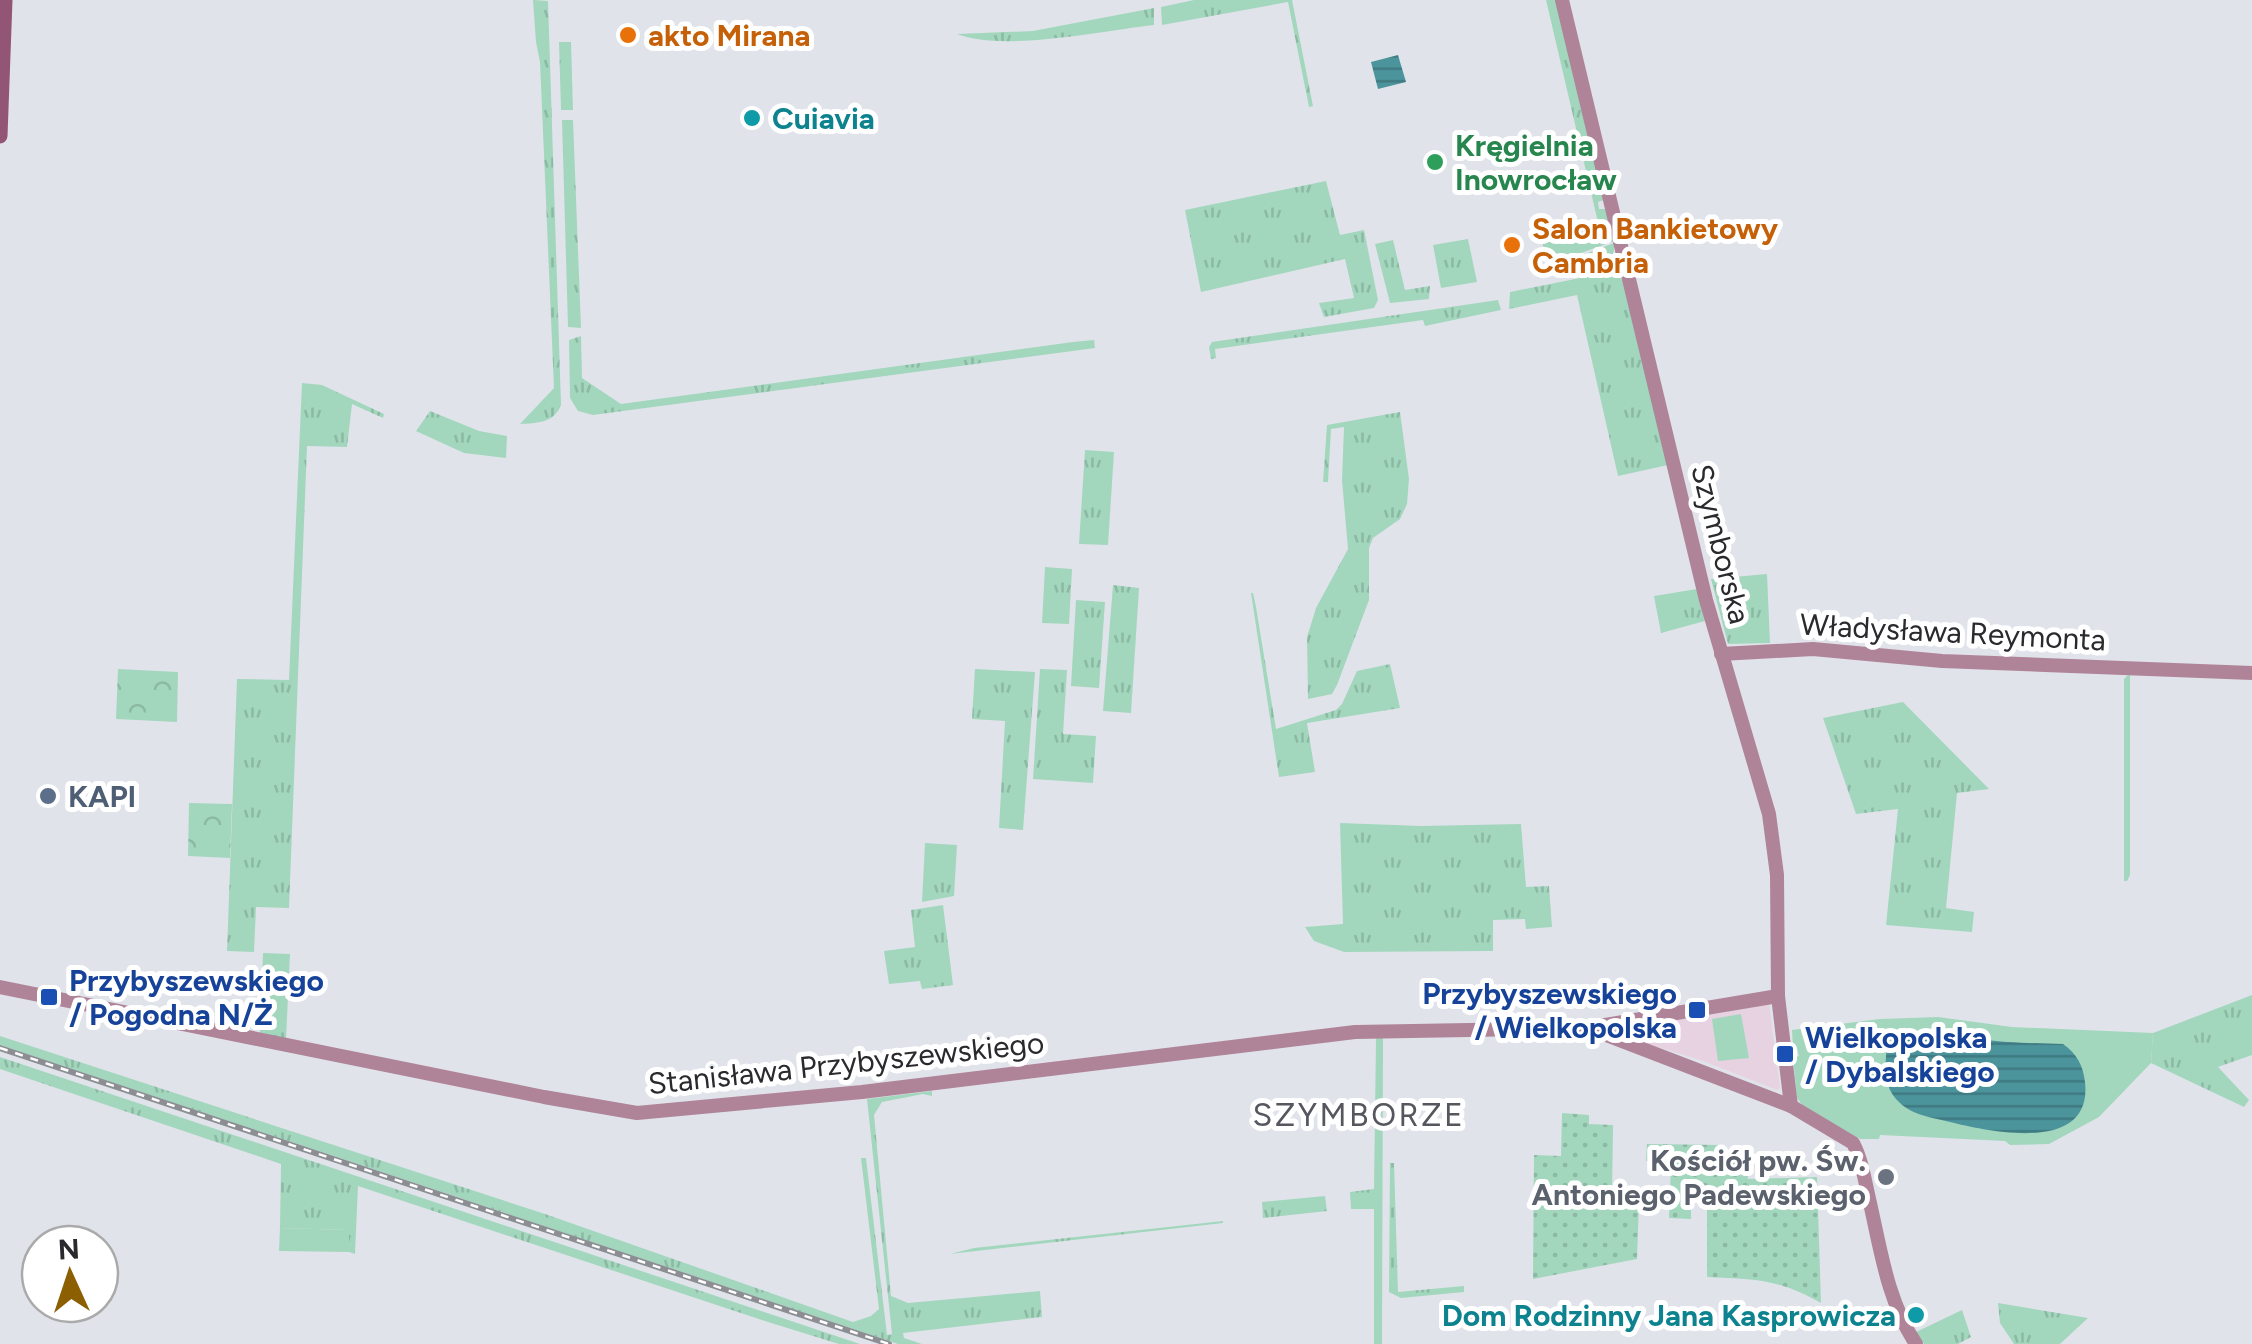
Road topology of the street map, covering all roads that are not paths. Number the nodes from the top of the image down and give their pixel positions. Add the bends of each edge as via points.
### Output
1 (5, 0) edge
2 (1562, 0) edge
3 (0, 136) edge
4 (1721, 654) junction
5 (2252, 673) edge
6 (0, 987) edge
7 (1778, 996) junction
8 (1587, 1028) junction
9 (1791, 1106) junction
10 (1916, 1344) edge

1 - 3 main road
2 - 4 street, Szymborska
4 - 5 street, Władysława Reymonta via 1813,649
4 - 7 street, Szymborska via 1773,840
6 - 8 street, Stanisława Przybyszewskiego via 636,1112 1371,1031
7 - 8 street, Stanisława Przybyszewskiego
7 - 9 street, Szymborska
8 - 9 street, Stanisława Przybyszewskiego
9 - 10 street, Stanisława Przybyszewskiego via 1853,1143 1896,1310

